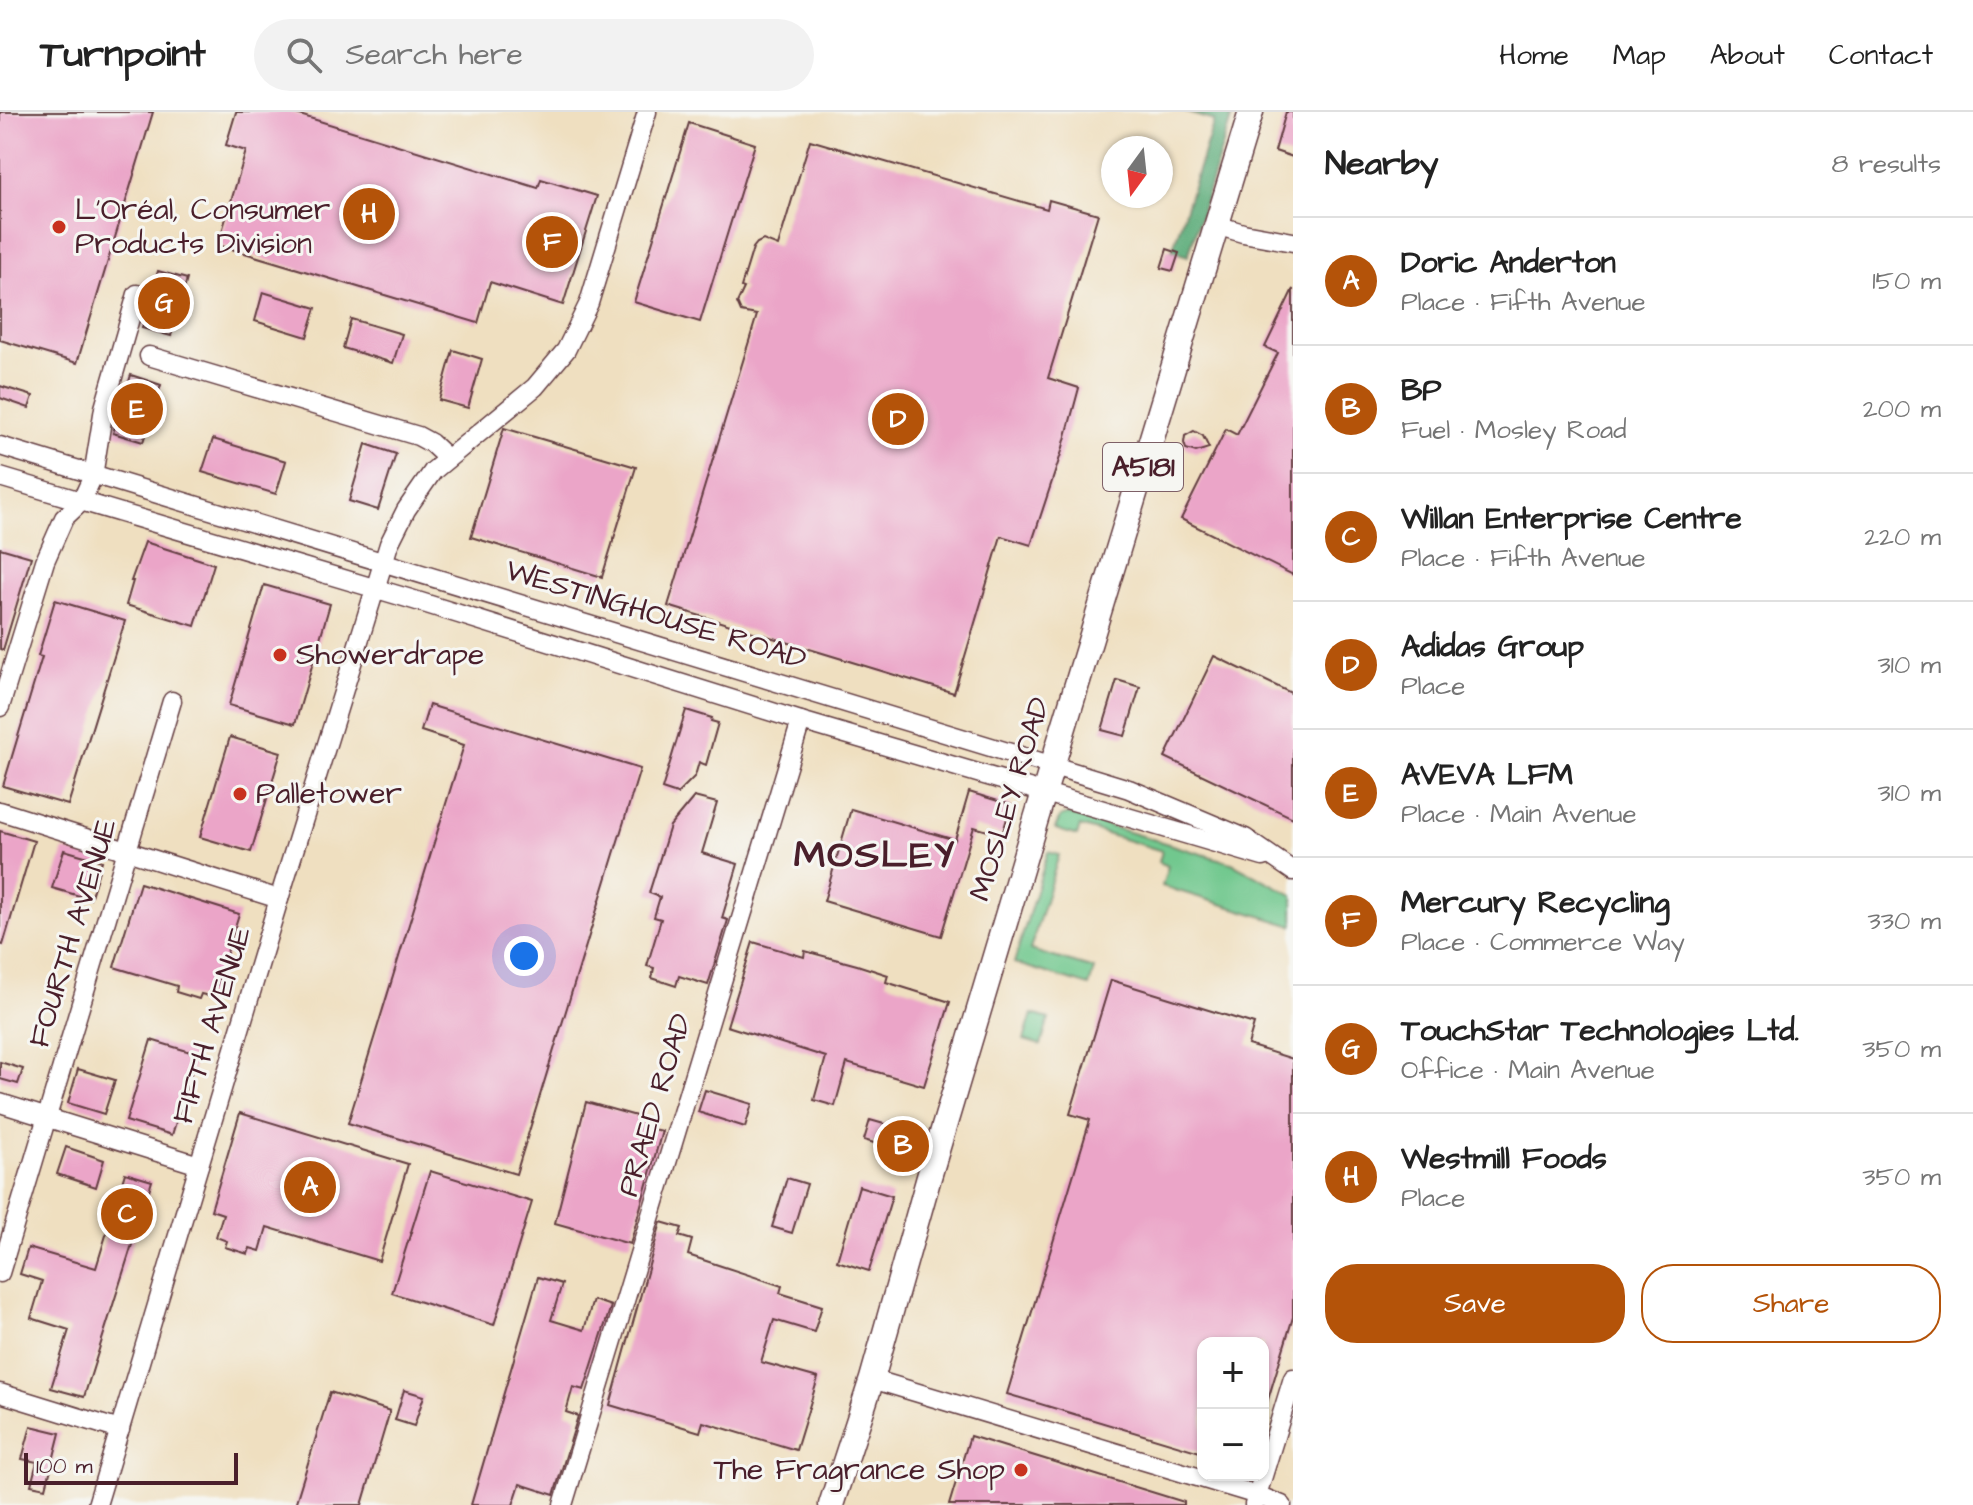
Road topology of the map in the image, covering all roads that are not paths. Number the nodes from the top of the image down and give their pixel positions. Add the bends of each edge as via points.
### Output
1 (647, 112) edge
2 (1251, 112) edge
3 (1216, 225) junction
4 (1293, 242) edge
5 (137, 294) dead end
6 (149, 356) dead end
7 (0, 446) edge
8 (447, 458) junction
9 (93, 476) junction
10 (0, 477) edge
11 (81, 502) junction
12 (383, 562) junction
13 (375, 588) junction
14 (546, 611) junction
15 (624, 635) junction
16 (539, 638) junction
17 (616, 662) junction
18 (172, 701) dead end
19 (0, 707) edge
20 (801, 721) junction
21 (1052, 764) junction
22 (1044, 792) junction
23 (0, 811) edge
24 (127, 850) junction
25 (1289, 868) edge
26 (279, 899) junction
27 (0, 1103) edge
28 (47, 1118) junction
29 (199, 1165) junction
30 (0, 1273) edge
31 (1293, 1378) edge
32 (872, 1379) junction
33 (0, 1393) edge
34 (120, 1430) junction
35 (1255, 1500) edge
36 (97, 1505) edge
37 (563, 1505) edge
38 (831, 1505) edge
39 (1282, 1505) edge

1 - 8 street, FIFTH AVENUE via 575,336 535,387
2 - 3 main road, MOSLEY ROAD / A5181
3 - 4 street
3 - 21 main road, MOSLEY ROAD / A5181
5 - 9 street via 104,408
6 - 8 street via 418,436
7 - 9 street, WESTINGHOUSE ROAD
8 - 12 street, FIFTH AVENUE via 406,510
9 - 11 street
9 - 12 street, WESTINGHOUSE ROAD
10 - 11 street, WESTINGHOUSE ROAD
11 - 13 street, WESTINGHOUSE ROAD
11 - 19 street via 64,518 45,561
12 - 13 street, FIFTH AVENUE
12 - 14 street, WESTINGHOUSE ROAD
13 - 16 street, WESTINGHOUSE ROAD
13 - 26 street, FIFTH AVENUE
14 - 15 street, WESTINGHOUSE ROAD
14 - 16 street
15 - 17 street
15 - 21 street, WESTINGHOUSE ROAD
16 - 17 street, WESTINGHOUSE ROAD
17 - 20 street, WESTINGHOUSE ROAD
18 - 24 street, FOURTH AVENUE
20 - 22 street, WESTINGHOUSE ROAD
20 - 37 street, PRAED ROAD
21 - 22 main road, MOSLEY ROAD / A5181
21 - 25 street, WESTINGHOUSE ROAD via 1174,806 1245,838
22 - 25 street, WESTINGHOUSE ROAD
22 - 32 main road, MOSLEY ROAD / A5181
23 - 24 street
24 - 26 street
24 - 28 street, FOURTH AVENUE
26 - 29 street, FIFTH AVENUE
27 - 28 street
28 - 29 street
28 - 30 street, FOURTH AVENUE
29 - 34 street, FIFTH AVENUE
31 - 35 street
32 - 35 street
32 - 38 main road, MOSLEY ROAD / A5181
33 - 34 street
34 - 36 street, FIFTH AVENUE
35 - 39 street

